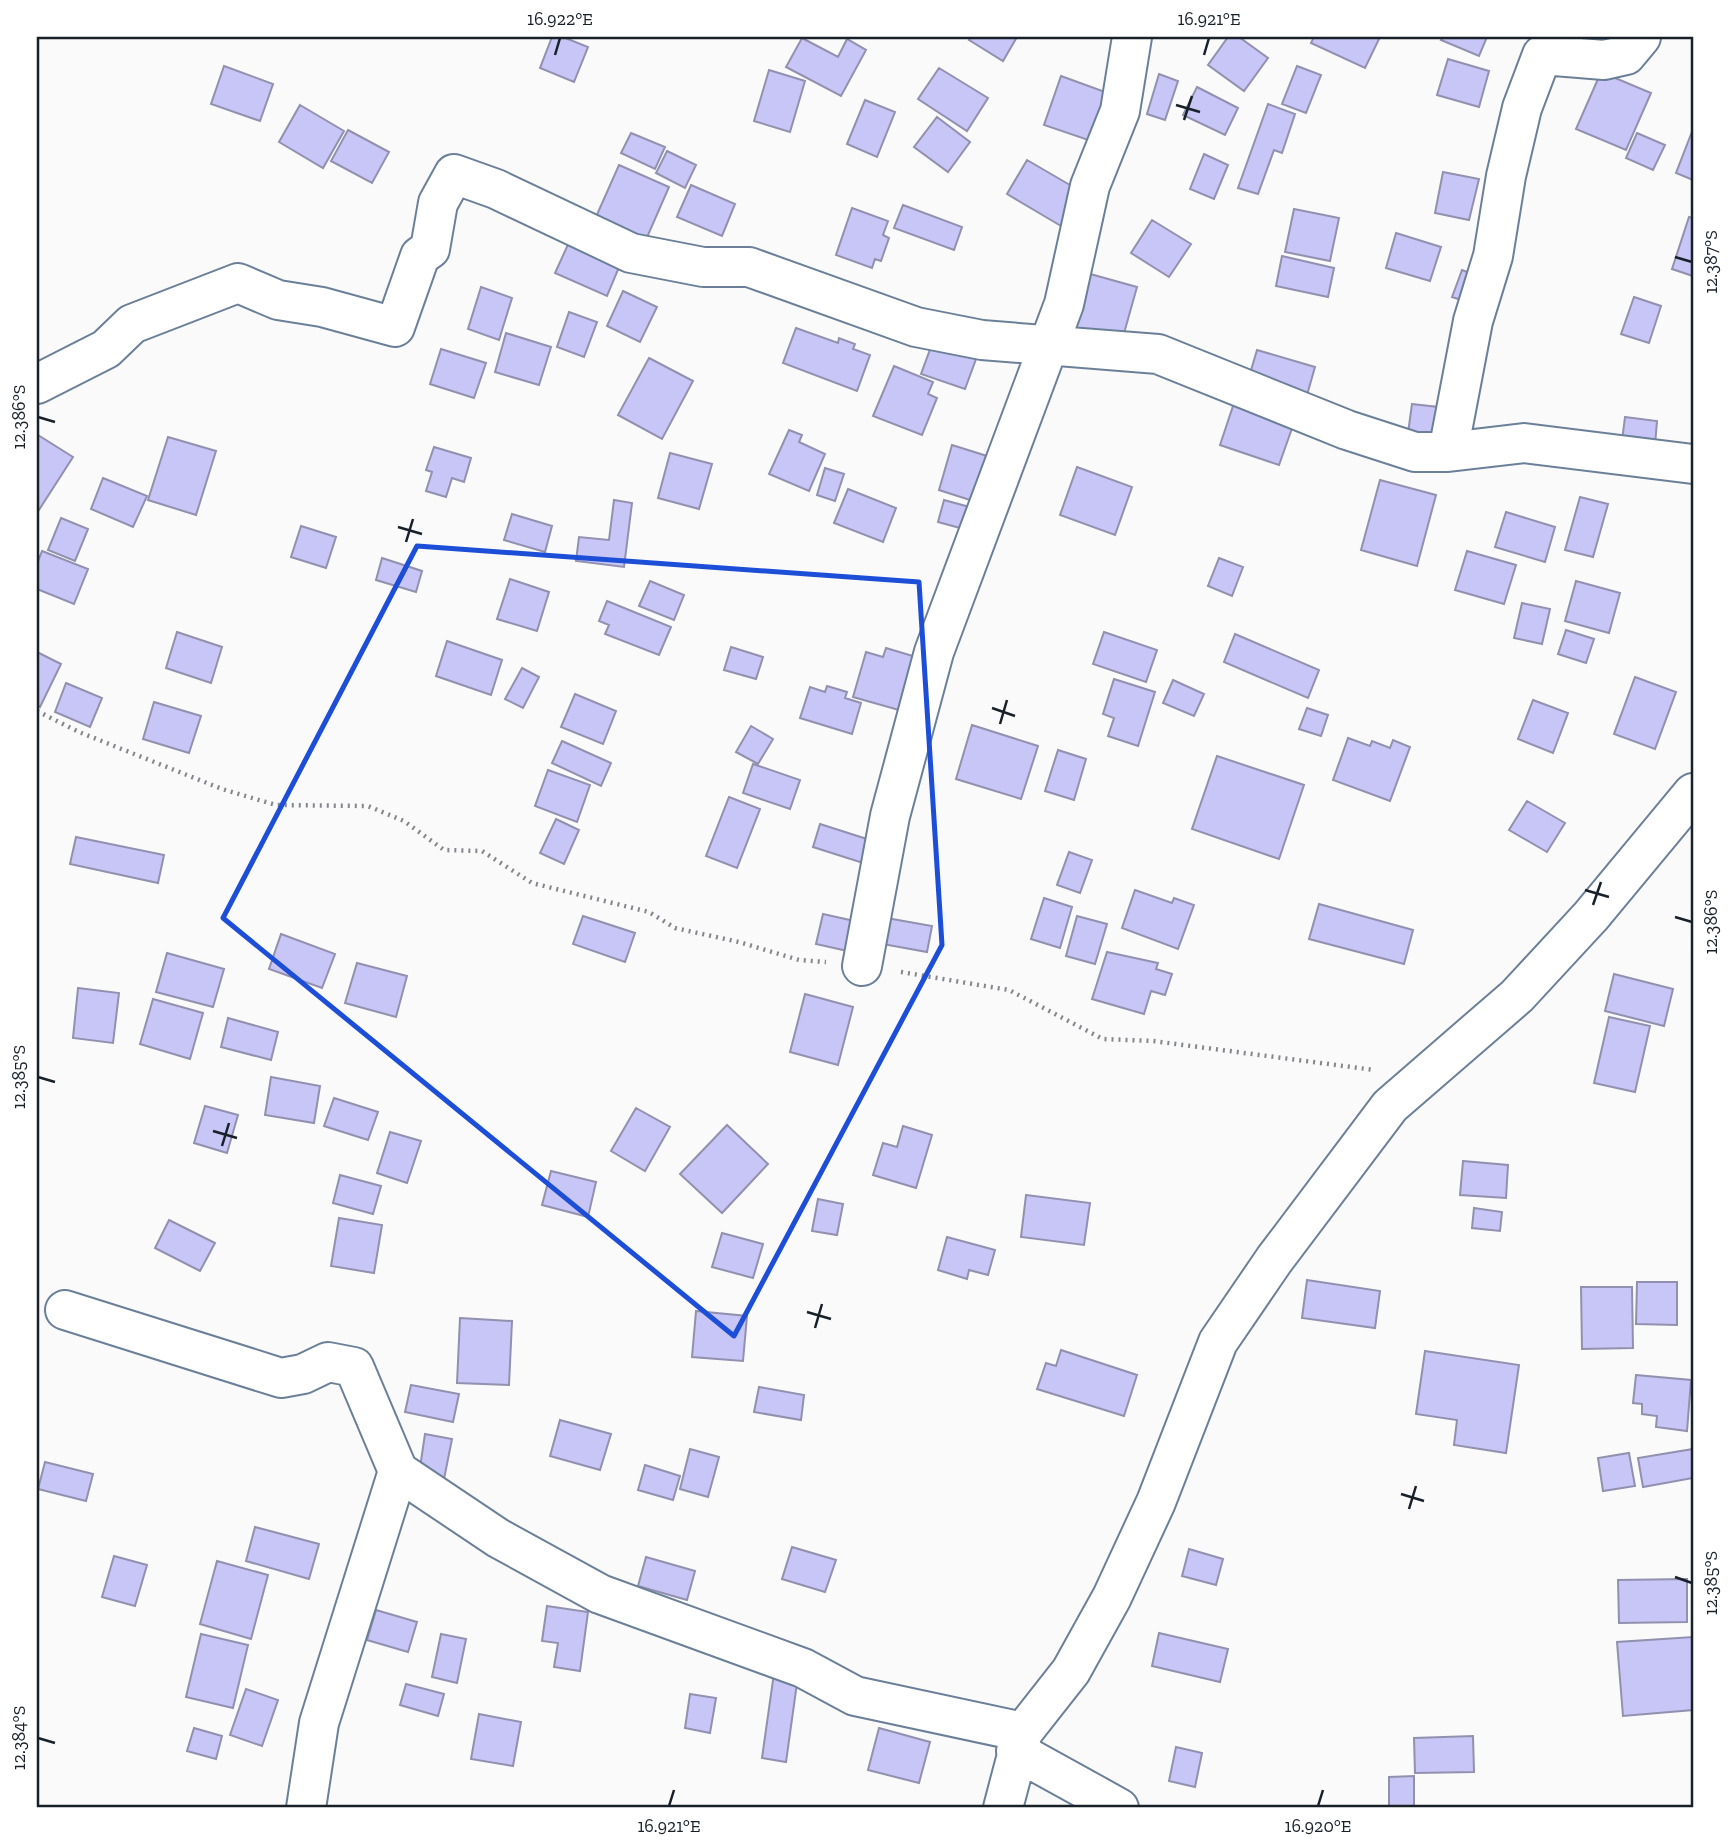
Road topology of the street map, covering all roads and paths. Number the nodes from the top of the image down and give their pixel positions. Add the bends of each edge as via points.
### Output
1 (1132, 37) edge
2 (1640, 37) edge
3 (1050, 346) junction
4 (37, 384) edge
5 (1448, 452) junction
6 (1693, 464) edge
7 (37, 711) edge
8 (1693, 793) edge
9 (862, 966) junction
10 (1437, 1064) junction
11 (65, 1310) dead end
12 (398, 1471) junction
13 (1019, 1742) junction
14 (306, 1808) edge
15 (1003, 1808) edge
16 (1119, 1808) edge

1 - 3 street via 1120,111 1090,186 1065,304
2 - 5 street via 1626,55 1604,60 1542,54 1522,108
3 - 4 street via 982,340 916,327 749,267 703,267 631,253 454,174 439,203 430,249 420,256 395,327 278,300 237,283 132,324 106,349
3 - 5 street via 1158,354 1381,441 1415,452
3 - 9 street via 934,652 890,816
5 - 6 street via 1524,443
7 - 9 path via 222,789 276,805 369,806 404,821 444,850 482,851 532,883 649,912 675,929 799,960
8 - 10 street via 1591,916 1517,996
9 - 10 path via 1009,990 1103,1039 1153,1041 1387,1072
10 - 13 street via 1390,1106 1218,1342 1156,1502 1112,1597 1070,1671
11 - 12 street via 281,1378 328,1362 354,1367
12 - 13 street via 498,1538 600,1594 803,1668 855,1696
12 - 14 street via 319,1723
13 - 15 street
13 - 16 street

